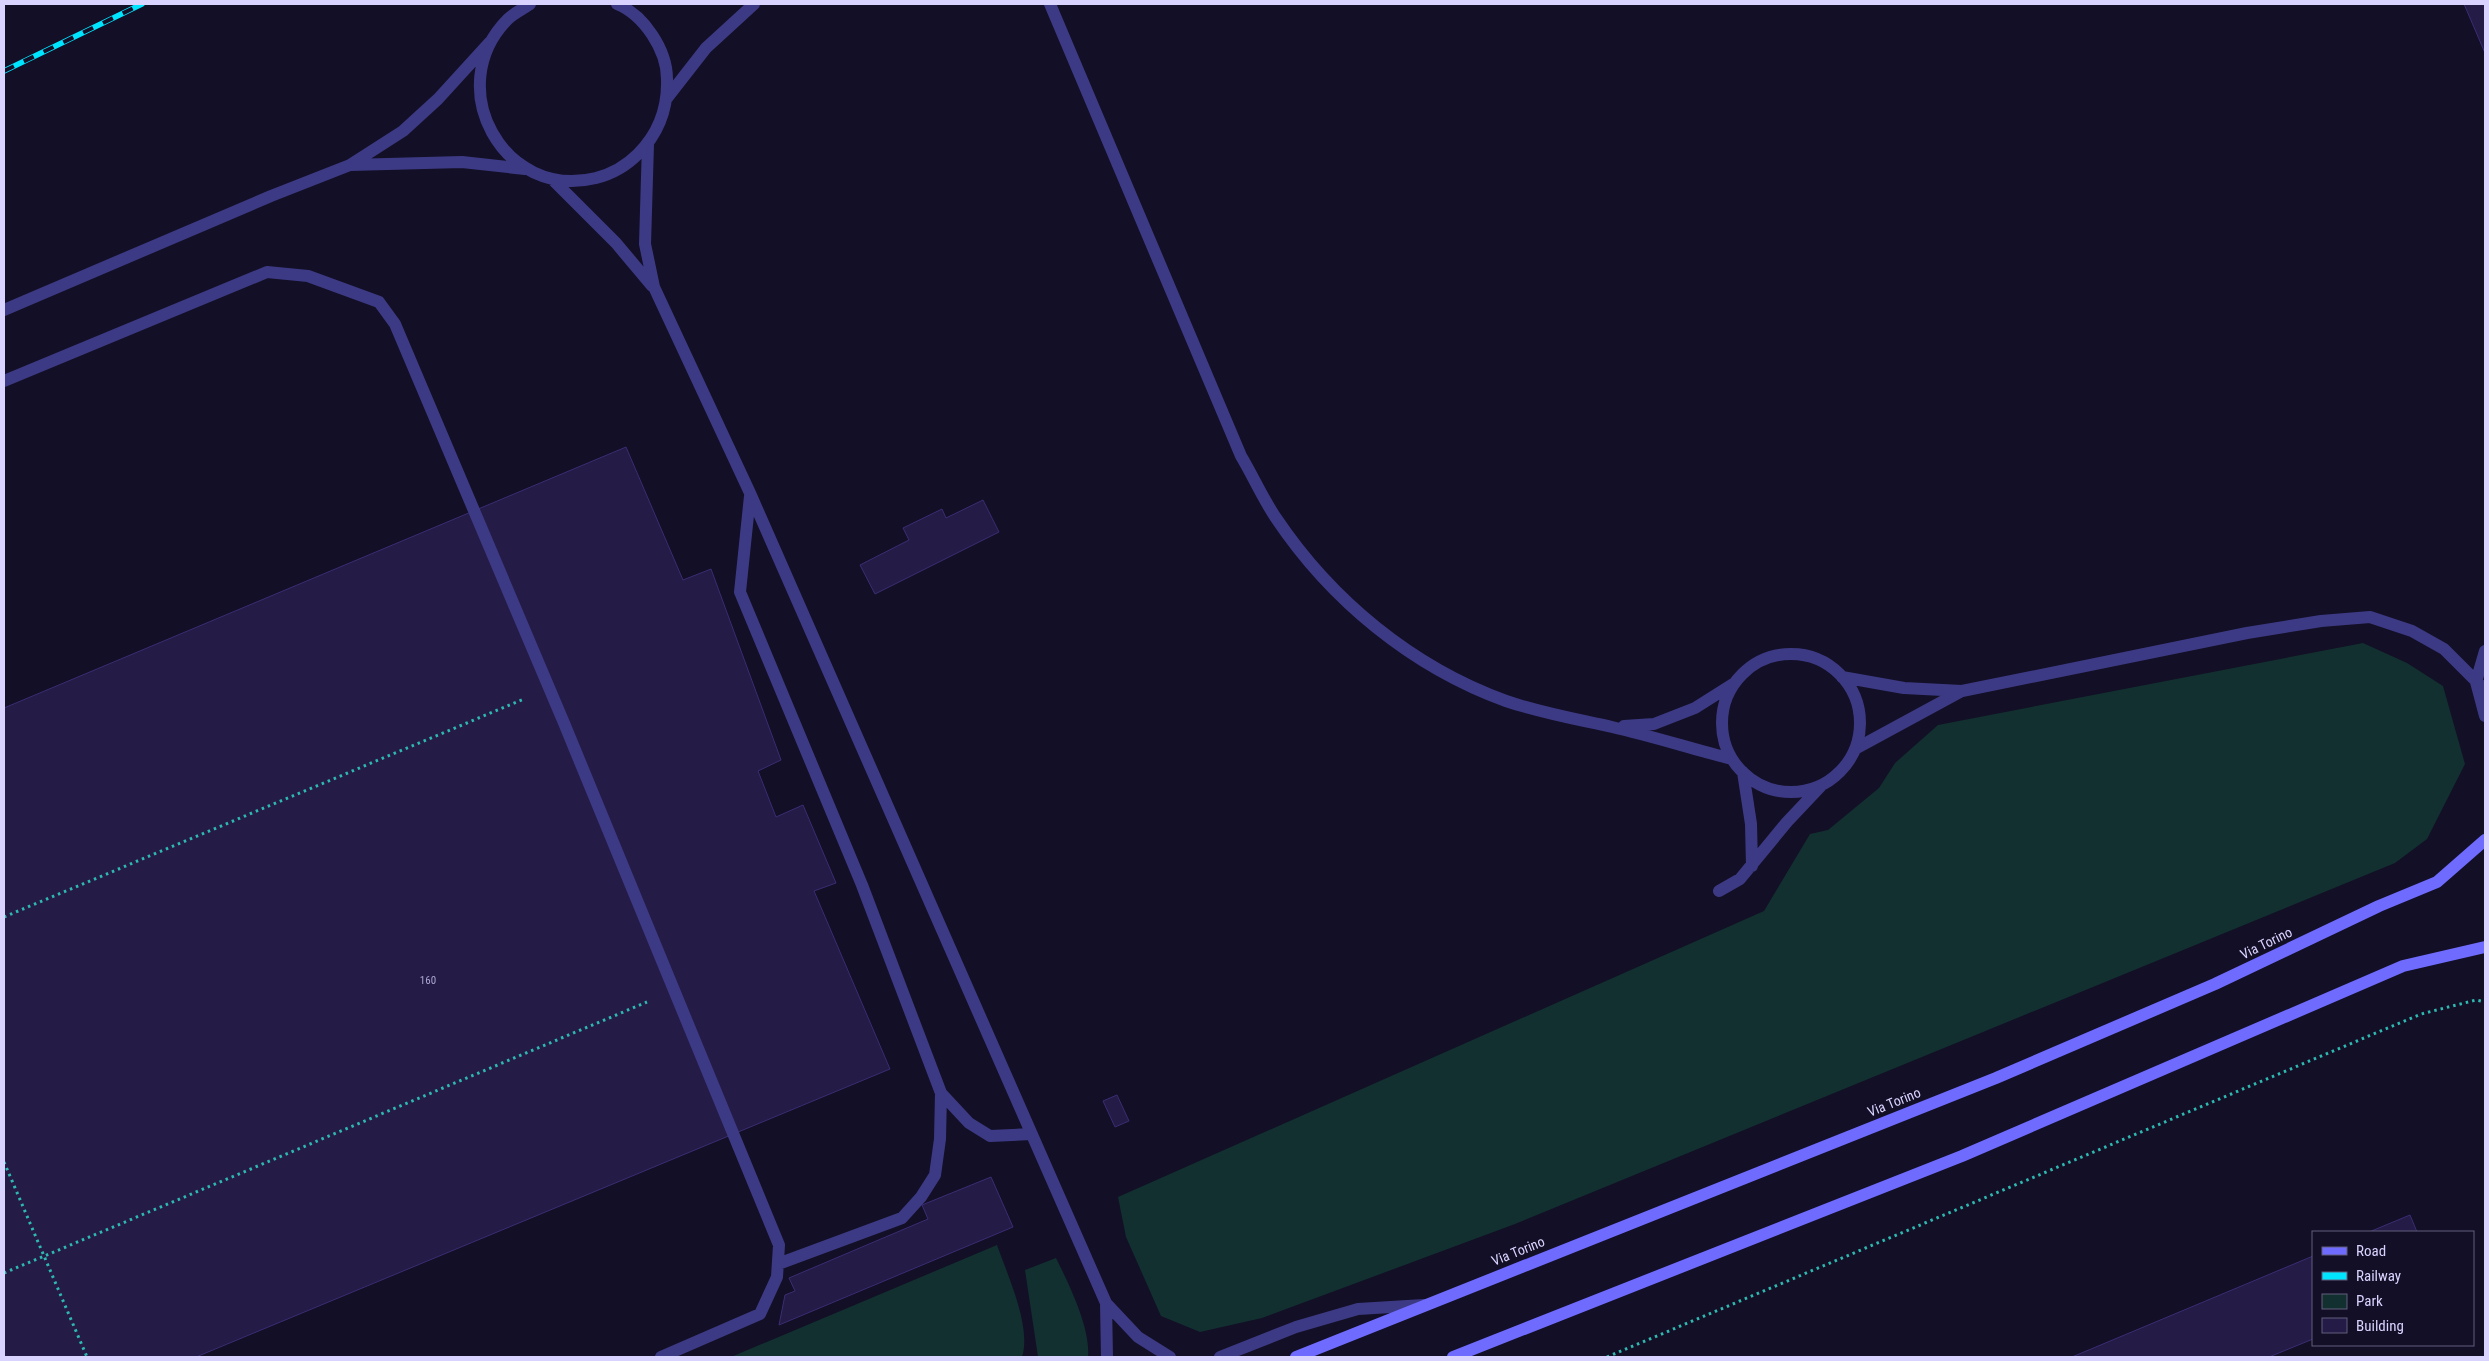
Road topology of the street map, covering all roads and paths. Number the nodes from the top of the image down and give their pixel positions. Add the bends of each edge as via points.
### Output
1 (530, 4) edge
2 (621, 4) edge
3 (754, 4) edge
4 (1050, 4) edge
5 (490, 42) junction
6 (668, 98) junction
7 (648, 144) junction
8 (350, 165) junction
9 (526, 169) junction
10 (552, 179) junction
11 (654, 288) junction
12 (4, 310) edge
13 (4, 381) edge
14 (750, 493) junction
15 (2485, 651) edge
16 (1842, 677) junction
17 (1736, 682) junction
18 (2481, 686) edge
19 (1962, 691) junction
20 (533, 695) dead end
21 (2485, 716) edge
22 (1611, 727) junction
23 (1855, 749) junction
24 (1732, 759) junction
25 (1743, 772) junction
26 (1822, 786) junction
27 (2485, 840) edge
28 (1752, 866) junction
29 (1719, 891) dead end
30 (4, 917) edge
31 (2485, 947) edge
32 (650, 1001) dead end
33 (2485, 1002) edge
34 (941, 1093) junction
35 (1031, 1134) junction
36 (4, 1162) edge
37 (44, 1256) junction
38 (778, 1264) junction
39 (4, 1273) edge
40 (1106, 1303) junction
41 (1424, 1304) junction
42 (86, 1357) edge
43 (661, 1357) edge
44 (1107, 1357) edge
45 (1170, 1357) edge
46 (1220, 1357) edge
47 (1296, 1357) edge
48 (1453, 1357) edge
49 (1607, 1357) edge

1 - 5 lane via 508,18
2 - 6 lane via 644,24 660,49 667,73
3 - 6 lane via 706,48
4 - 22 lane via 1241,456 1276,518 1322,578 1406,650 1454,677 1514,703 1560,718
5 - 8 lane via 438,99 403,131
5 - 9 lane via 480,70 479,100 488,128 504,151
6 - 7 lane via 661,123
7 - 10 lane via 630,163 608,174 580,181
7 - 11 lane via 645,244
8 - 9 lane via 462,162
8 - 12 lane
9 - 10 lane
10 - 11 lane via 616,243
11 - 14 lane
13 - 38 lane via 268,272 308,276 379,302 395,324 564,723 779,1244
14 - 34 lane via 740,592 862,885
14 - 35 lane
15 - 18 lane
16 - 17 lane via 1810,657 1790,654 1753,666
16 - 19 lane via 1904,688
16 - 23 lane via 1853,693 1859,711 1860,730
17 - 22 lane via 1695,708 1654,724
17 - 24 lane via 1727,696 1722,728
18 - 19 lane via 2444,649 2412,631 2370,617 2321,621 2247,634
18 - 21 lane
19 - 23 lane
20 - 30 path
22 - 24 lane
23 - 26 lane via 1847,764
24 - 25 lane
25 - 26 lane via 1772,790 1788,792
25 - 28 lane via 1751,824
26 - 28 lane via 1787,822
27 - 41 main road, Via Torino via 2437,882 2214,984 1996,1078
28 - 29 lane via 1740,879
31 - 48 main road via 2403,966 1962,1156
32 - 37 path
33 - 49 path via 2476,1000 2422,1014
34 - 35 lane via 969,1123 990,1136
34 - 38 lane via 935,1175 902,1218
35 - 40 lane
36 - 37 path
37 - 39 path
37 - 42 path
38 - 43 lane via 777,1277 760,1314
40 - 44 lane
40 - 45 lane via 1138,1337
41 - 46 lane via 1358,1309 1296,1327
41 - 47 main road, Via Torino

